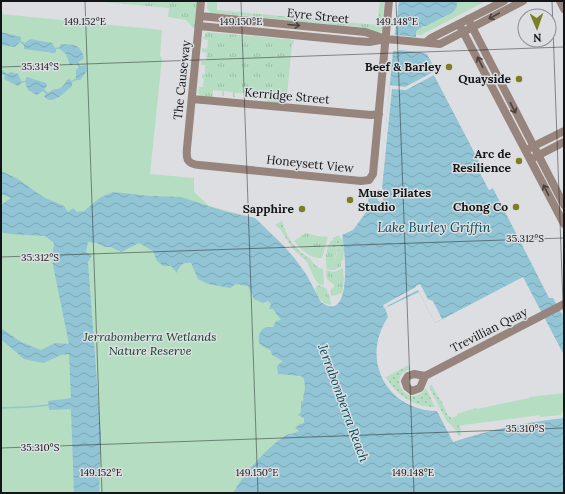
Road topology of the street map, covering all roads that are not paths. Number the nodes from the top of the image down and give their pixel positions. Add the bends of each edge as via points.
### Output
1 (201, 1) edge
2 (389, 1) edge
3 (504, 1) edge
4 (523, 1) edge
5 (560, 1) edge
6 (564, 9) edge
7 (200, 16) junction
8 (468, 19) junction
9 (459, 24) junction
10 (199, 26) junction
11 (472, 28) junction
12 (464, 32) junction
13 (390, 40) junction
14 (426, 42) junction
15 (192, 99) junction
16 (379, 114) junction
17 (564, 131) edge
18 (564, 142) edge
19 (534, 146) junction
20 (526, 151) junction
21 (538, 155) junction
22 (530, 159) junction
23 (188, 161) joint
24 (564, 205) edge
25 (564, 224) edge
26 (562, 305) edge
27 (425, 376) dead end

1 - 7 street, The Causeway
2 - 13 street, Honeysett View
3 - 8 street
4 -> 11 street, Eyre Street
5 - 6 street
7 - 10 street, The Causeway
7 -> 13 street, Eyre Street via 365,32
8 - 9 street
8 - 11 street
9 - 12 street
9 - 14 street
10 - 13 street, Eyre Street via 368,42
10 - 15 street, The Causeway
11 - 12 street, Eyre Street
11 -> 19 street
12 - 14 street, Eyre Street via 440,44
20 -> 12 street
13 - 14 street, Eyre Street
13 - 16 street, Honeysett View
15 - 16 street, Kerridge Street via 371,116
15 - 23 street, The Causeway
16 - 23 street, Honeysett View via 373,174 370,179 364,181 199,165
17 - 19 street
18 - 21 street
19 - 20 street
19 - 21 street
20 - 22 street
21 - 22 street
21 - 24 street
25 -> 22 street
26 - 27 street, Trevillian Quay

